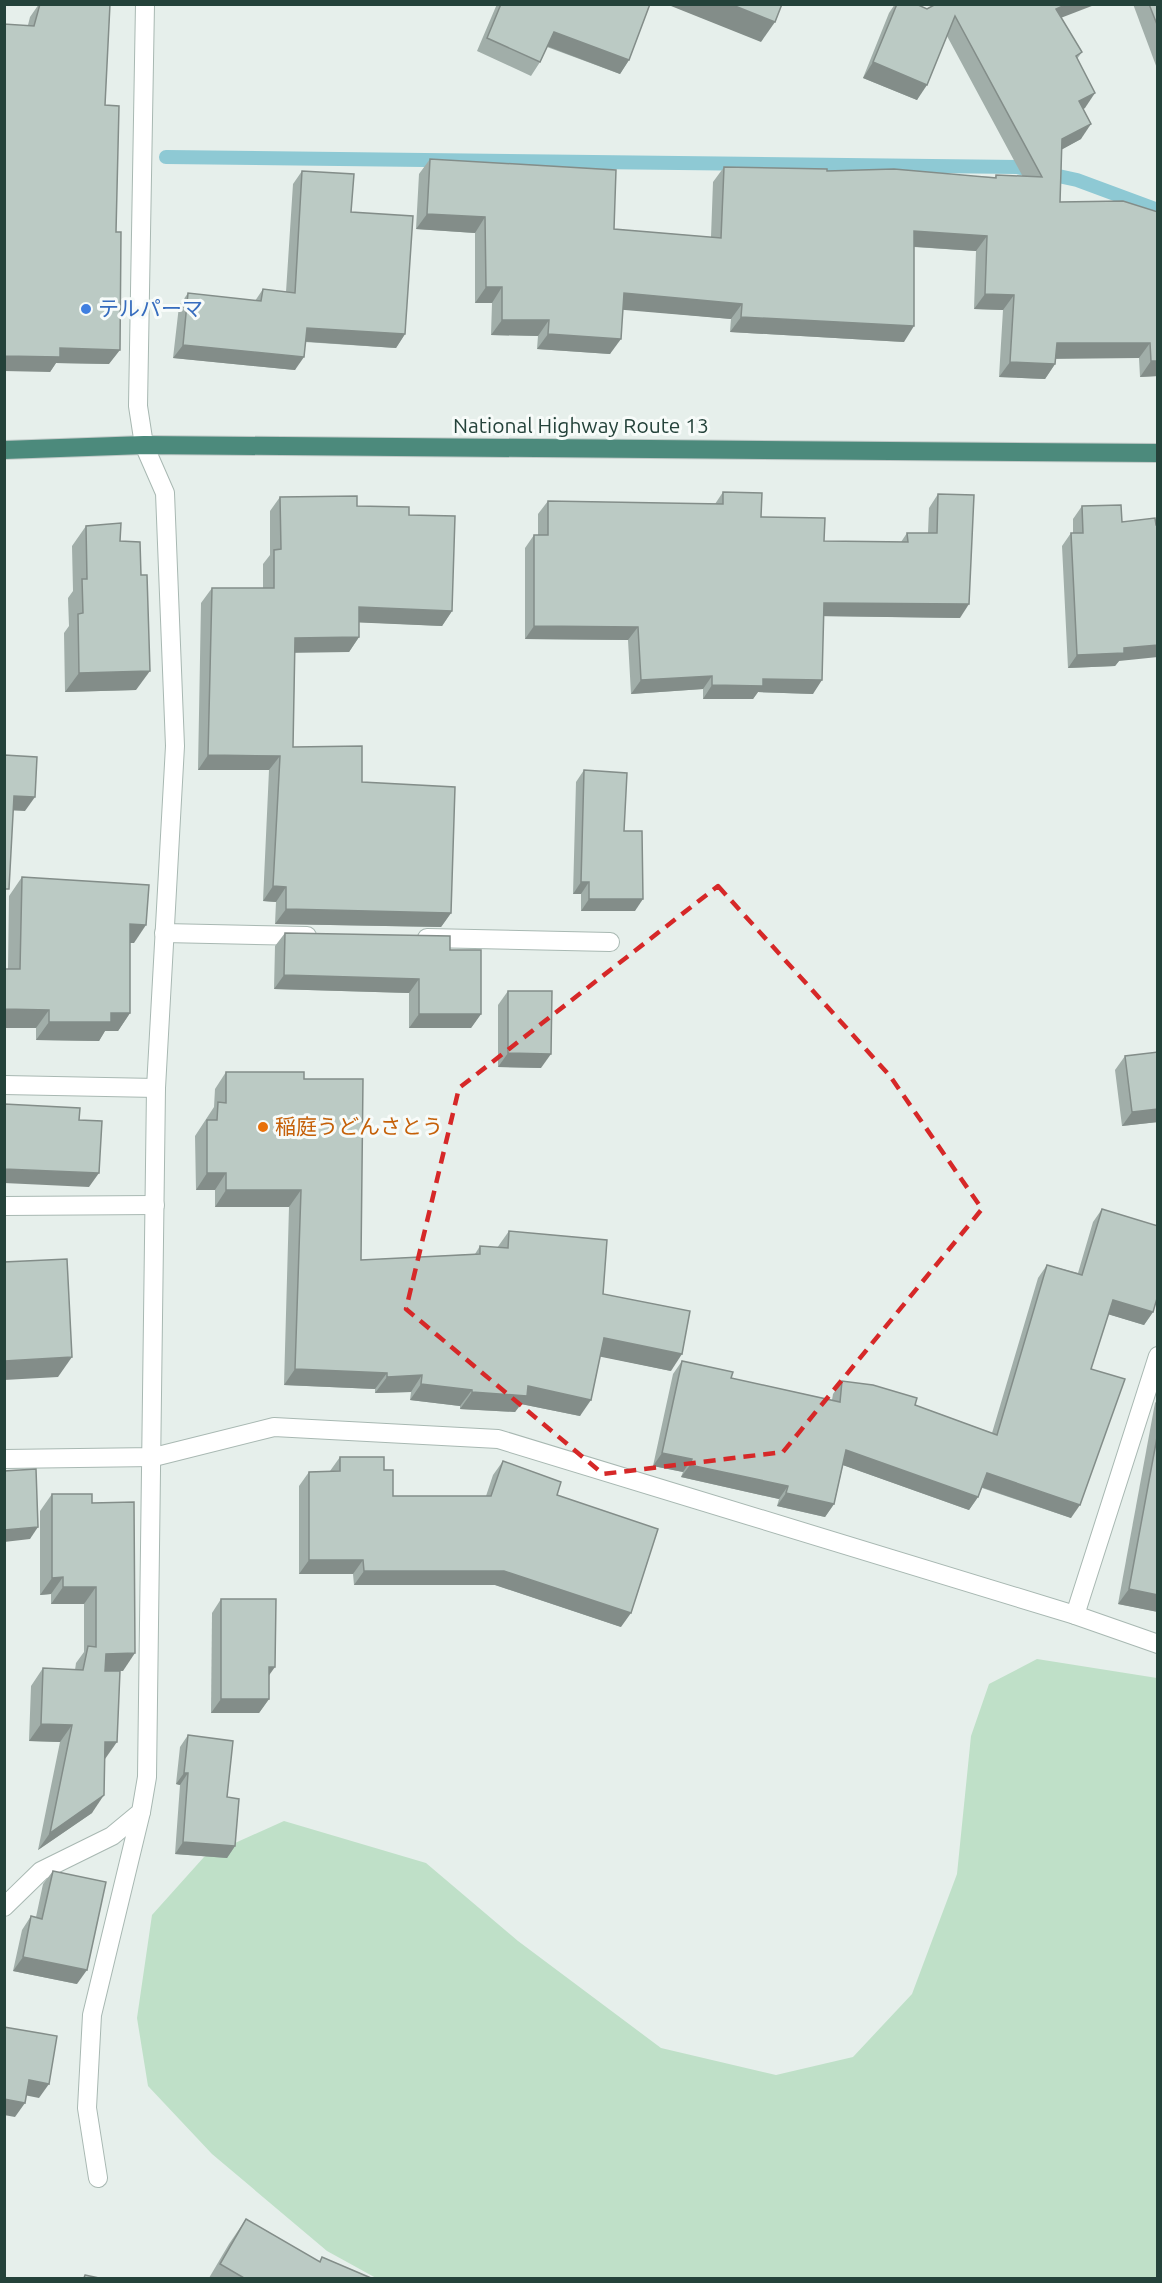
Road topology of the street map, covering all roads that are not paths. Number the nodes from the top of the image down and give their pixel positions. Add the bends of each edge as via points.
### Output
1 (145, 4) edge
2 (144, 445) junction
3 (4, 450) edge
4 (1158, 453) edge
5 (164, 933) junction
6 (328, 936) edge
7 (410, 938) edge
8 (610, 942) dead end
9 (4, 1085) edge
10 (156, 1088) junction
11 (155, 1205) junction
12 (4, 1206) edge
13 (1158, 1356) edge
14 (154, 1457) junction
15 (4, 1459) edge
16 (1075, 1615) junction
17 (1158, 1644) edge
18 (141, 1812) junction
19 (4, 1907) edge
20 (98, 2178) dead end

1 - 2 street via 138,406
2 - 3 highway, National Highway Route 13
2 - 4 highway, National Highway Route 13
2 - 5 street via 165,492 175,746
5 - 6 street
5 - 10 street
7 - 8 street
9 - 10 street
10 - 11 street
11 - 12 street
11 - 14 street
13 - 16 street
14 - 15 street
14 - 16 street via 274,1427 498,1439
14 - 18 street via 147,1777
16 - 17 street
18 - 19 street via 112,1836 41,1871
18 - 20 street via 92,2015 87,2108

